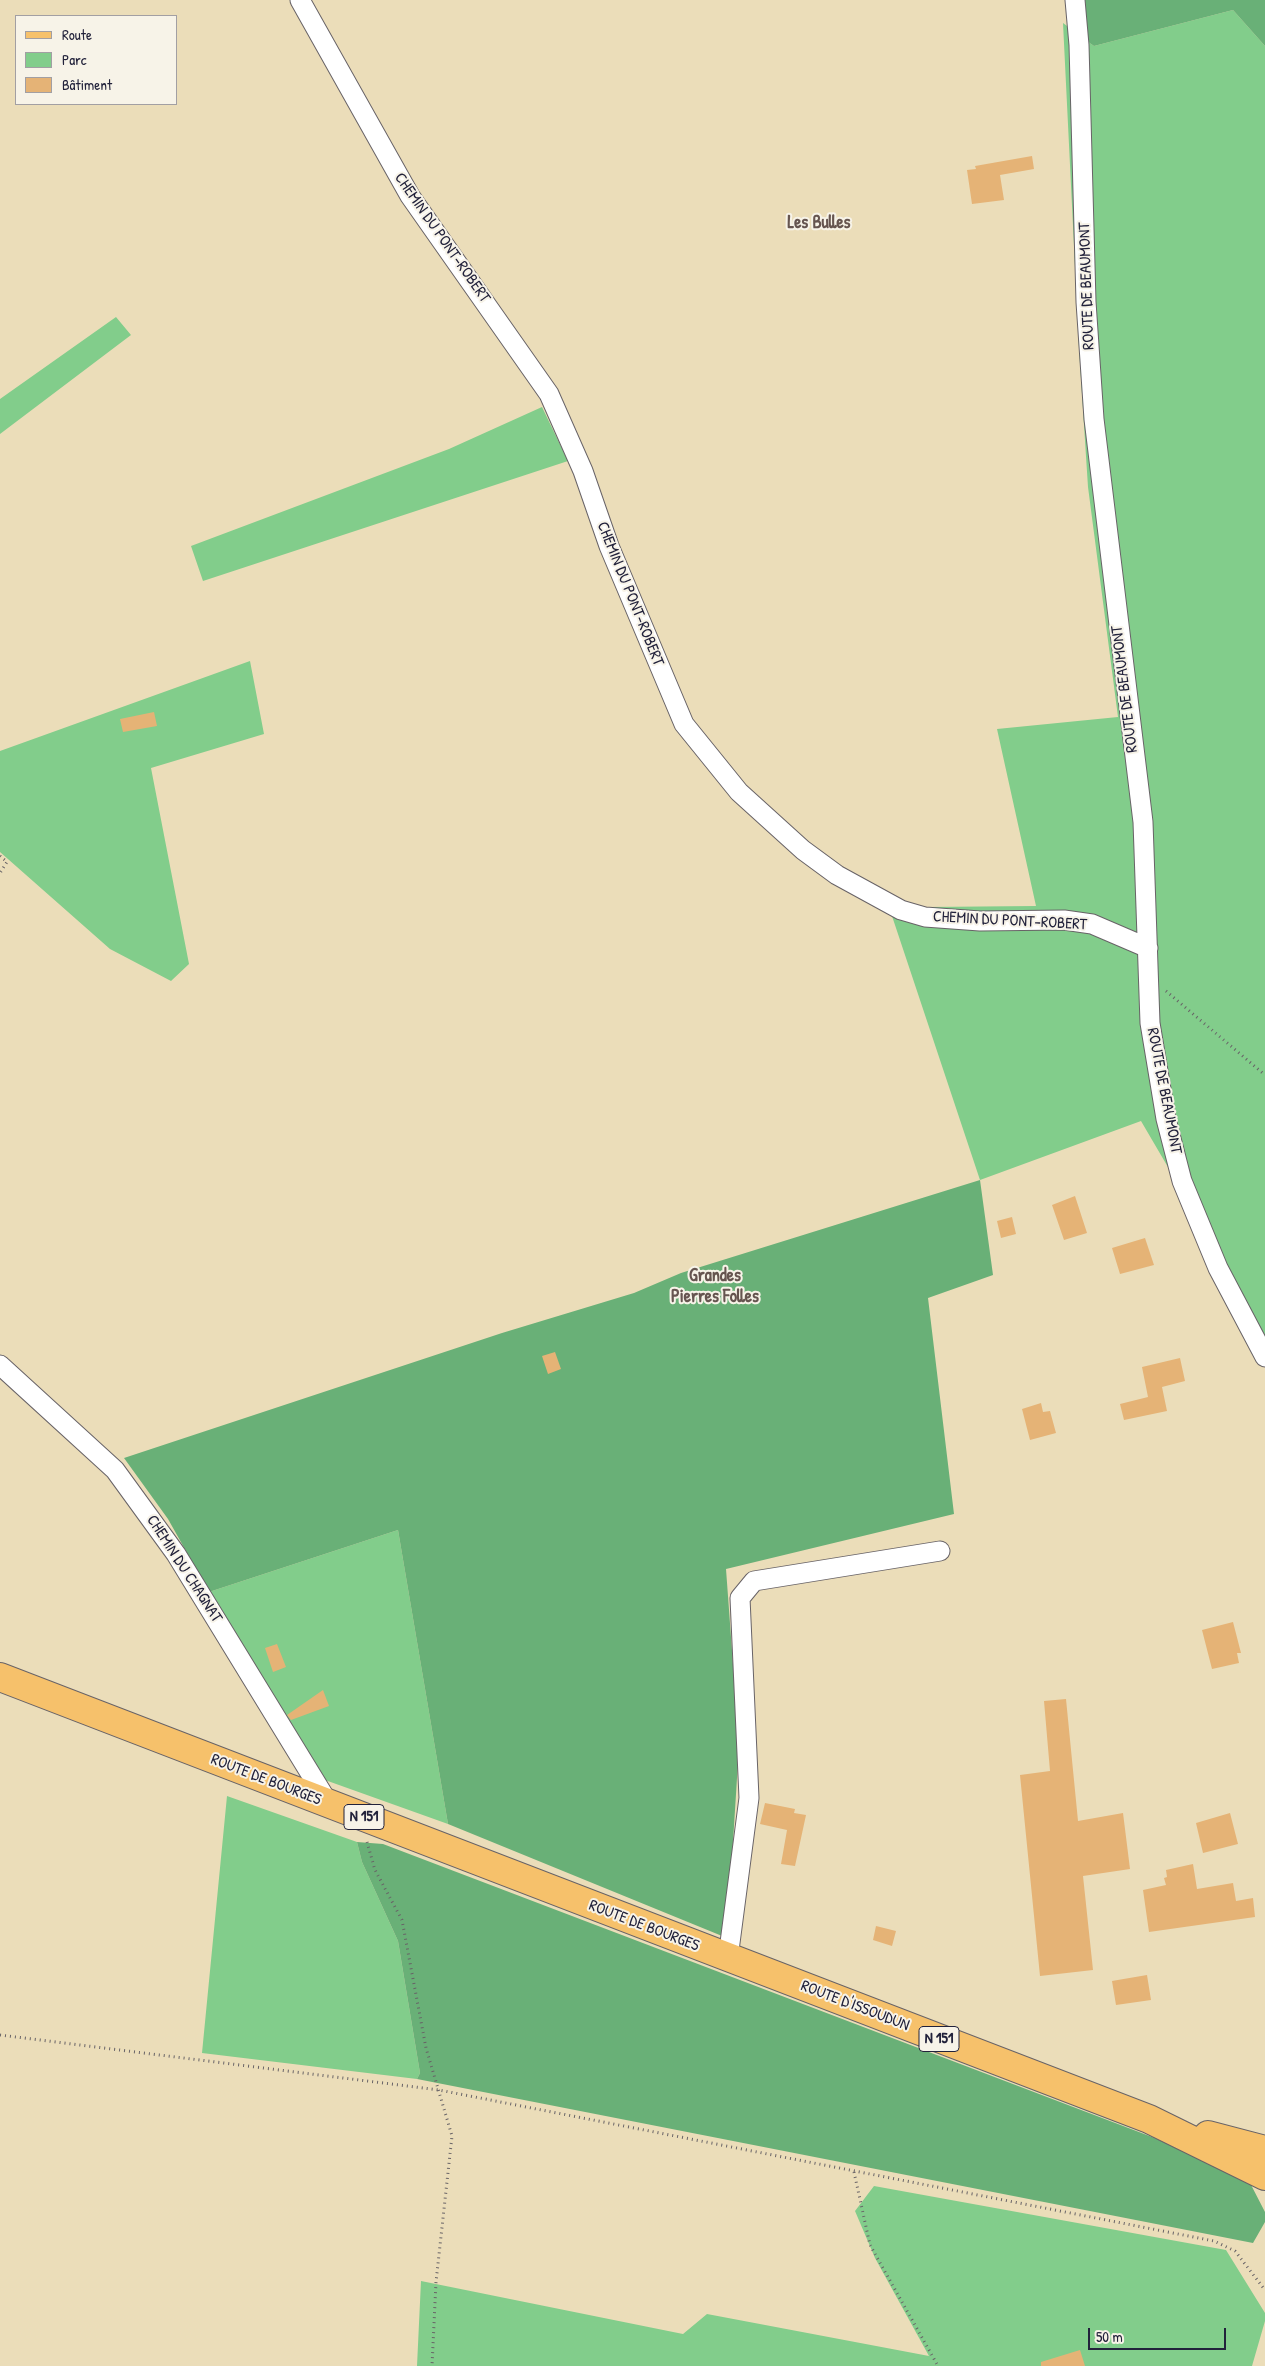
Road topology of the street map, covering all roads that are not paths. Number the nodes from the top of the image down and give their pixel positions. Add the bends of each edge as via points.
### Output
1 (300, 0) edge
2 (1075, 0) edge
3 (1148, 948) junction
4 (1265, 1357) edge
5 (0, 1365) edge
6 (940, 1550) dead end
7 (0, 1677) edge
8 (329, 1804) junction
9 (728, 1958) junction
10 (1149, 2119) junction
11 (1265, 2150) edge
12 (1265, 2176) edge

1 - 3 street, CHEMIN DU PONT-ROBERT via 410,196 549,394 684,724 739,792 803,850 837,875 901,910 925,917 980,921 1064,920 1092,924
2 - 3 street, ROUTE DE BEAUMONT via 1080,54 1086,302 1094,419 1143,822
3 - 4 street, ROUTE DE BEAUMONT via 1150,1023 1166,1119 1182,1181 1218,1268
5 - 8 street, CHEMIN DU CHAGNAT via 115,1470 176,1554
6 - 9 street via 754,1581 740,1598 744,1630 748,1798
7 - 8 main road, ROUTE DE BOURGES / N 151
8 - 9 main road, ROUTE DE BOURGES / N 151
9 - 10 main road, ROUTE D'ISSOUDUN / N 151
10 - 11 main road, ROUTE D'ISSOUDUN / N 151
10 - 12 main road, ROUTE D'ISSOUDUN / N 151

